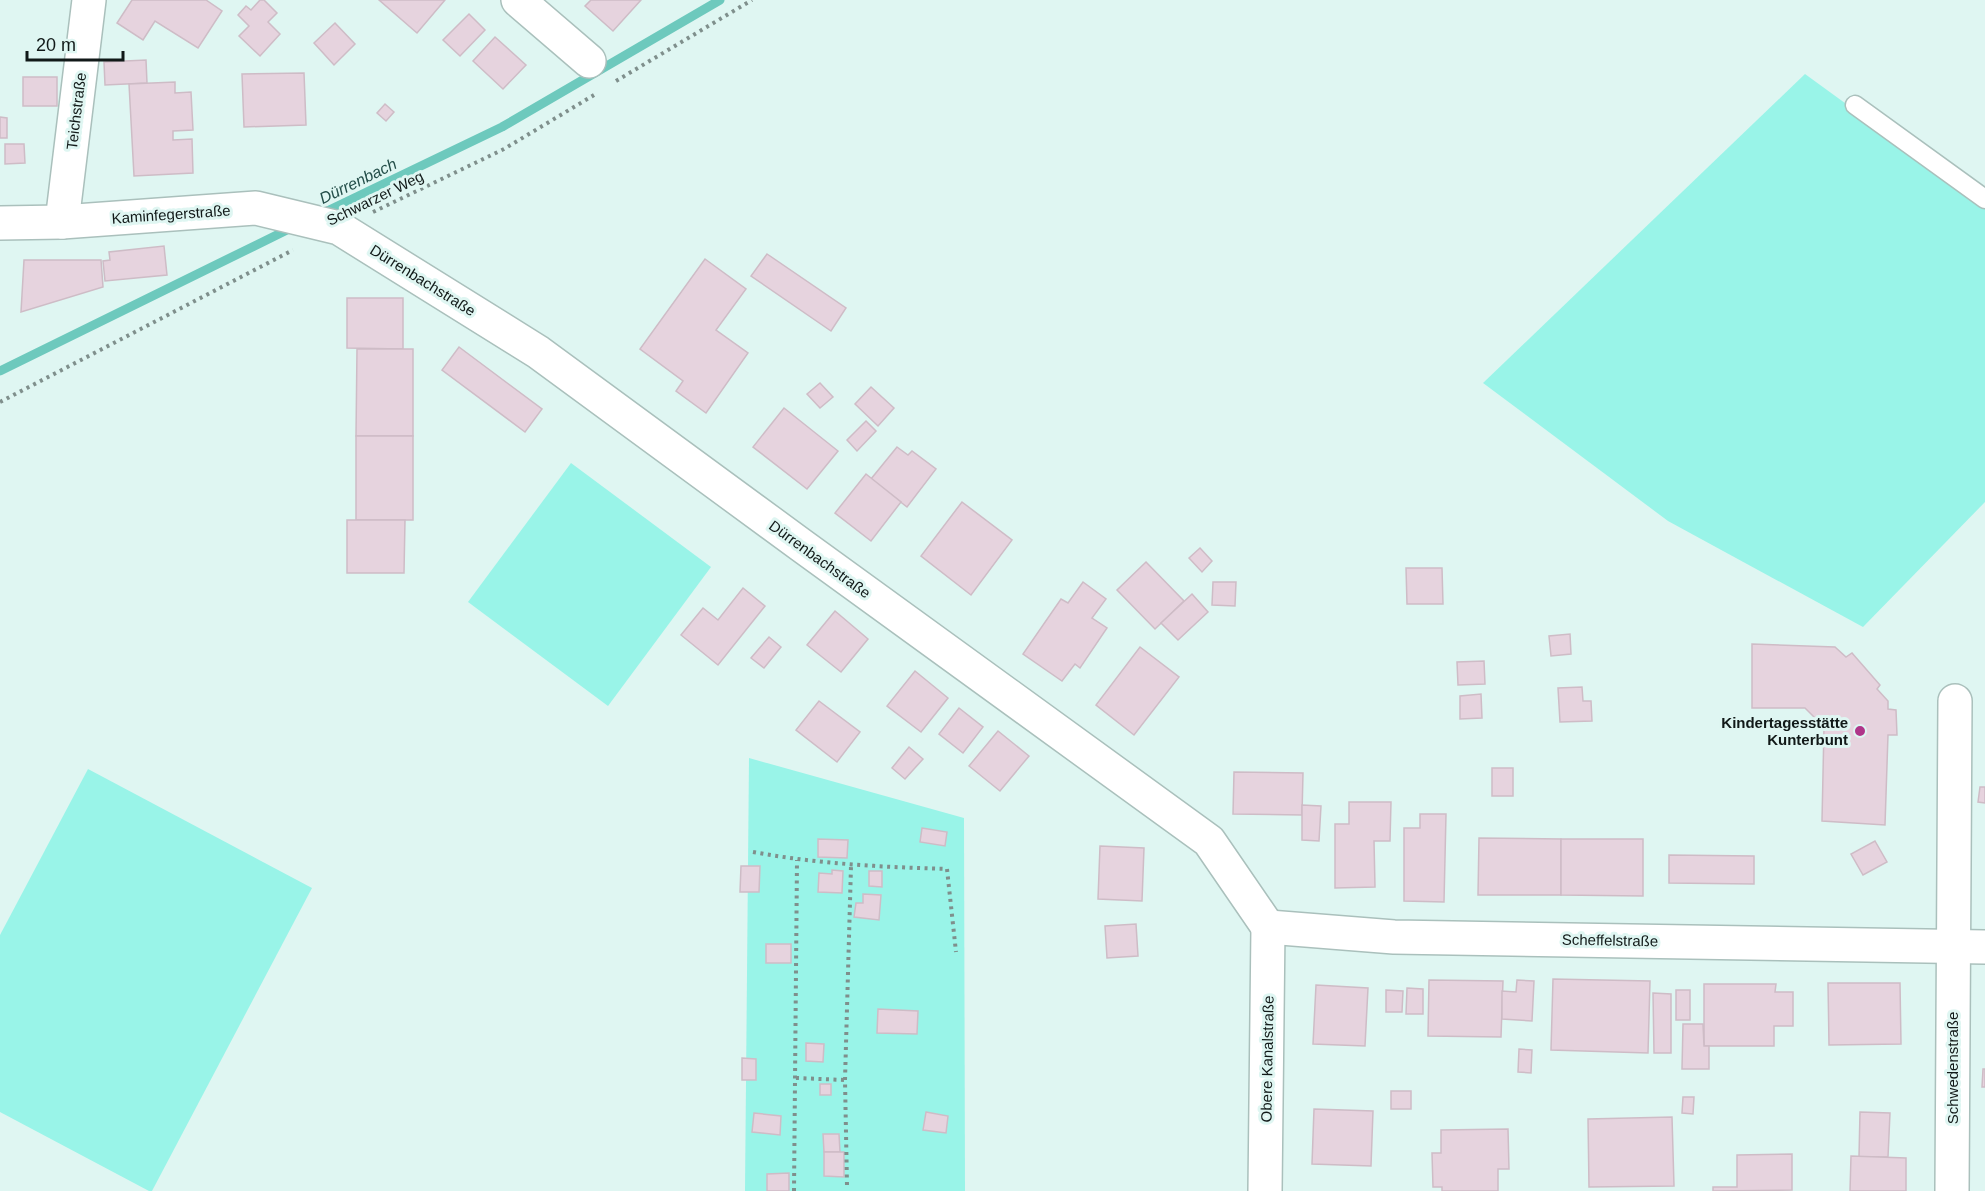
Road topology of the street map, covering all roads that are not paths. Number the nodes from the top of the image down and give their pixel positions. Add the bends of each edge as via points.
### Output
1 (89, 0) edge
2 (518, 0) edge
3 (589, 61) dead end
4 (1855, 105) dead end
5 (1985, 199) edge
6 (62, 222) junction
7 (0, 223) edge
8 (339, 228) joint
9 (1954, 701) dead end
10 (1268, 927) junction
11 (1969, 946) edge
12 (1265, 1191) edge
13 (1952, 1191) edge

1 - 6 street, Teichstraße
2 - 3 street
4 - 5 lane
6 - 7 street, Kaminfegerstraße
6 - 8 street, Kaminfegerstraße via 256,208
8 - 10 street, Dürrenbachstraße via 538,352 1209,841
9 - 11 street
10 - 11 street, Scheffelstraße via 1394,937
10 - 12 street, Obere Kanalstraße
11 - 13 street, Schwedenstraße

